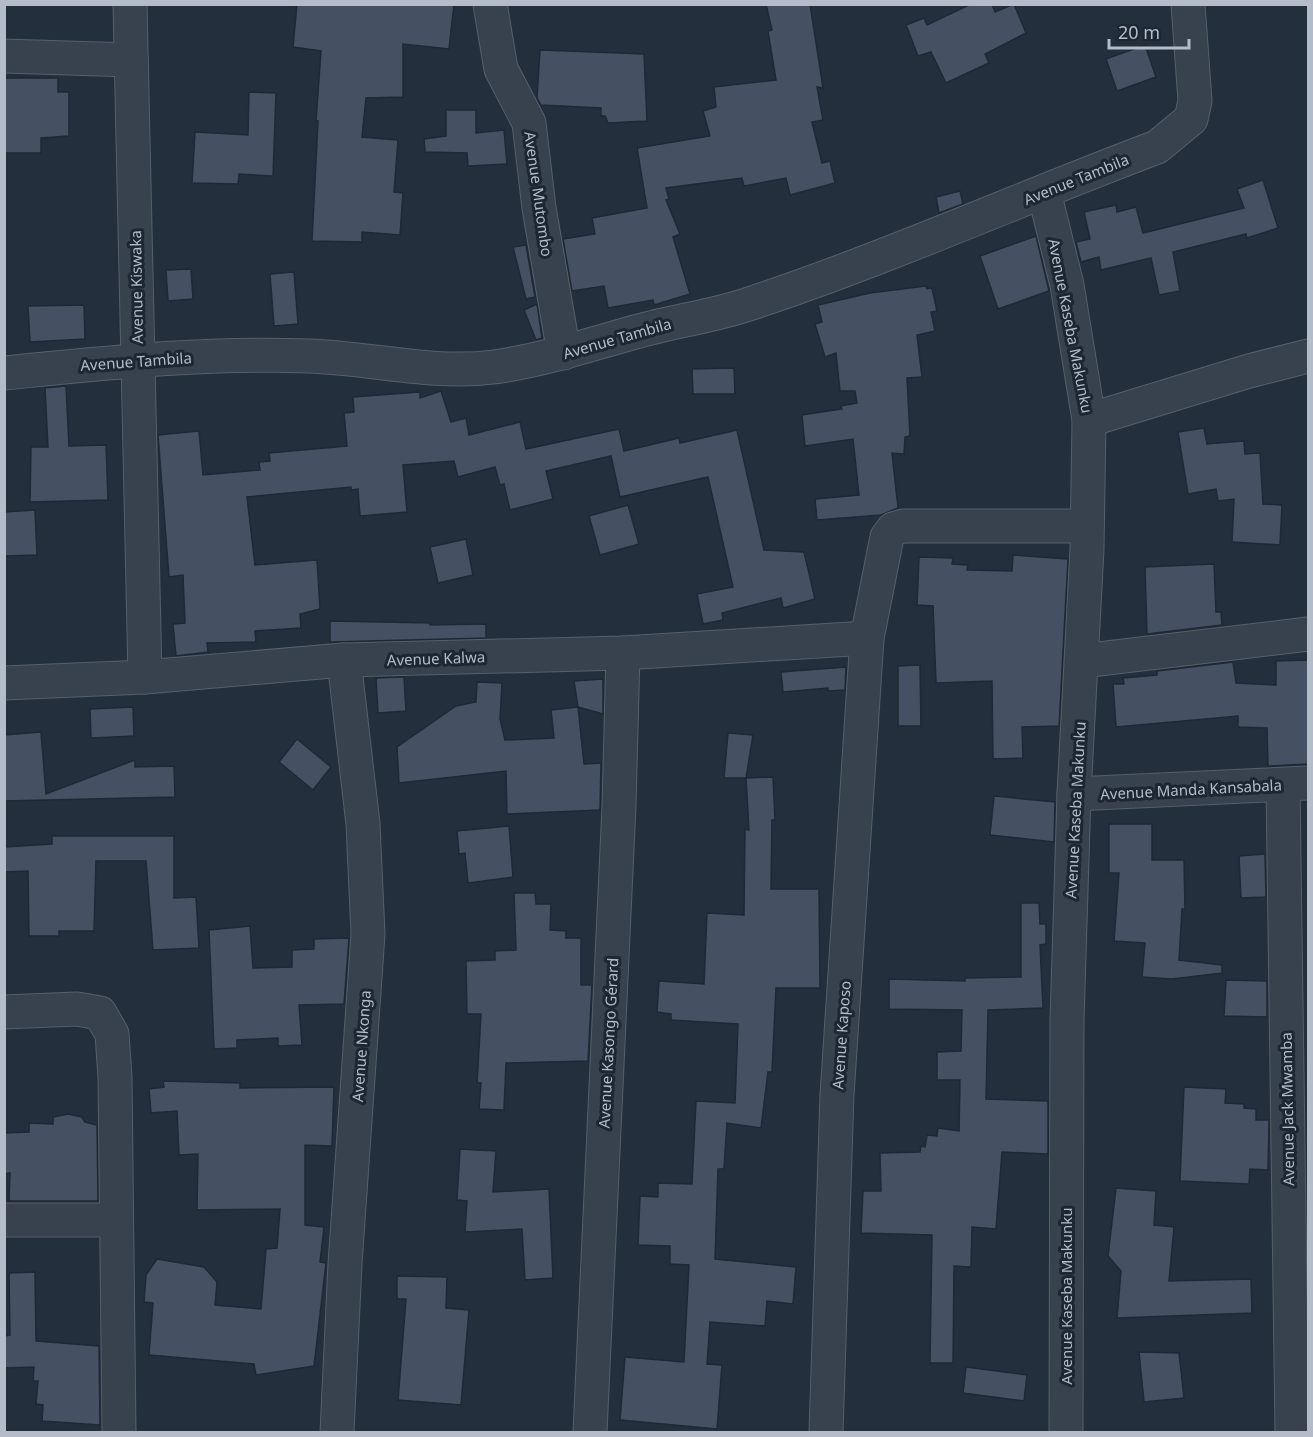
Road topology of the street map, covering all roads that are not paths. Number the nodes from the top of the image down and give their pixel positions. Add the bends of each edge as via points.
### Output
1 (130, 4) edge
2 (490, 4) edge
3 (1188, 4) edge
4 (4, 56) edge
5 (131, 60) junction
6 (1044, 192) junction
7 (564, 353) junction
8 (1308, 356) edge
9 (137, 359) junction
10 (4, 373) edge
11 (1089, 420) junction
12 (1087, 526) junction
13 (1308, 634) edge
14 (867, 638) junction
15 (623, 653) junction
16 (344, 660) junction
17 (1082, 661) junction
18 (145, 677) junction
19 (4, 683) edge
20 (1296, 784) edge
21 (1074, 794) junction
22 (4, 1012) edge
23 (4, 1220) edge
24 (115, 1220) junction
25 (119, 1432) edge
26 (337, 1432) edge
27 (590, 1432) edge
28 (826, 1432) edge
29 (1066, 1432) edge
30 (1292, 1432) edge

1 - 5 street, Avenue Kiswaka
2 - 7 street, Avenue Mutombo via 501,69 528,123
3 - 6 street, Avenue Tambila via 1195,101 1191,119 1157,147
4 - 5 street
5 - 9 street, Avenue Kiswaka
6 - 7 street, Avenue Tambila via 746,305 662,324
6 - 11 street, Avenue Kaseba Makunku via 1067,285
7 - 9 street, Avenue Tambila via 493,367 448,370 313,356
8 - 11 street
9 - 10 street, Avenue Tambila
9 - 18 street, Avenue Kiswaka
11 - 12 street, Avenue Kaseba Makunku
12 - 14 street, Avenue Kaposo via 893,529 887,537
12 - 17 street, Avenue Kaseba Makunku
13 - 17 street
14 - 15 street, Avenue Kalwa
14 - 28 street, Avenue Kaposo via 837,1095
15 - 16 street, Avenue Kalwa
15 - 27 street, Avenue Kasongo Gérard
16 - 18 street, Avenue Kalwa
16 - 26 street, Avenue Nkonga via 363,824 368,934
17 - 21 street, Avenue Kaseba Makunku
18 - 19 street, Avenue Kalwa
20 - 21 street, Avenue Manda Kansabala
20 - 30 street, Avenue Jack Mwamba
21 - 29 street, Avenue Kaseba Makunku via 1067,1020
22 - 24 street via 77,1009 100,1013 112,1034
23 - 24 street
24 - 25 street

